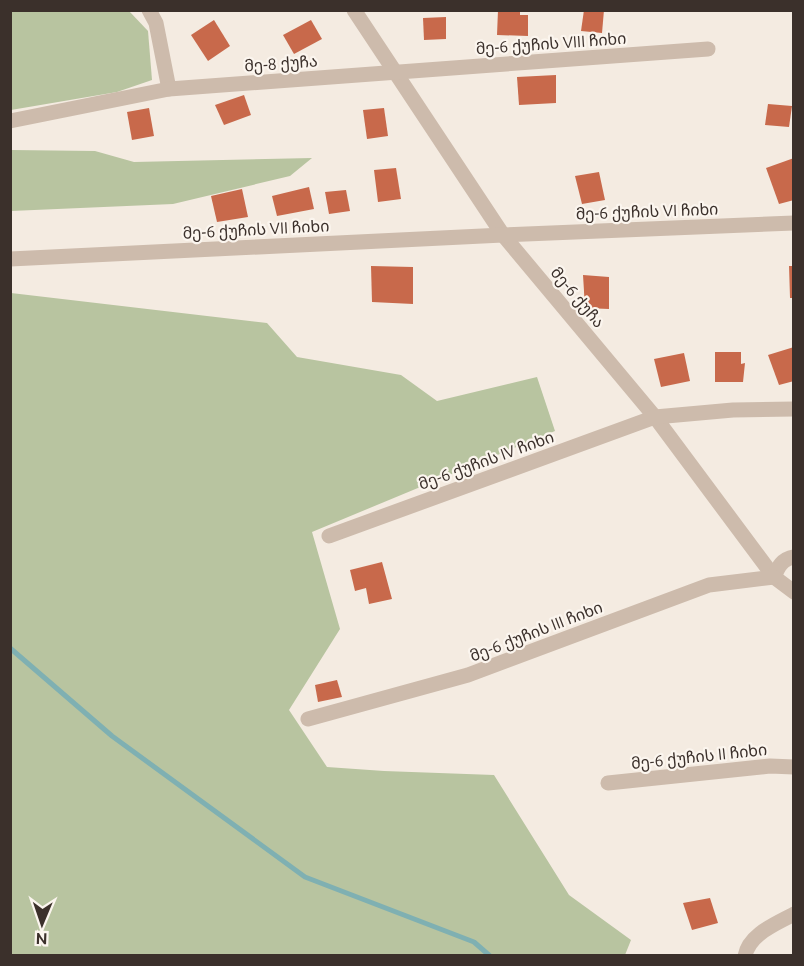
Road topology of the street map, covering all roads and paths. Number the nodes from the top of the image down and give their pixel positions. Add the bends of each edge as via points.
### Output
1 (149, 10) edge
2 (358, 12) edge
3 (708, 49) dead end
4 (396, 73) junction
5 (169, 89) junction
6 (10, 121) edge
7 (794, 223) edge
8 (503, 235) junction
9 (10, 259) edge
10 (794, 409) edge
11 (655, 417) junction
12 (329, 536) dead end
13 (794, 557) edge
14 (774, 577) junction
15 (794, 592) edge
16 (308, 718) dead end
17 (794, 767) edge
18 (608, 783) dead end
19 (794, 914) edge
20 (745, 956) edge

1 - 5 street via 156,23
2 - 4 street, მე-6 ქუჩა
3 - 4 street, მე-6 ქუჩის VIII ჩიხი
4 - 5 street, მე-8 ქუჩა
4 - 8 street, მე-6 ქუჩა
5 - 6 street, მე-8 ქუჩა
7 - 8 street, მე-6 ქუჩის VI ჩიხი
8 - 9 street, მე-6 ქუჩის VII ჩიხი
8 - 11 street, მე-6 ქუჩა
10 - 11 street, მე-6 ქუჩის IV ჩიხი
11 - 12 street, მე-6 ქუჩის IV ჩიხი
11 - 14 street, მე-6 ქუჩა
13 - 14 street via 778,566
14 - 15 street, მე-6 ქუჩა
14 - 16 street, მე-6 ქუჩის III ჩიხი via 709,585 468,675
17 - 18 street, მე-6 ქუჩის II ჩიხი via 770,766
19 - 20 street via 760,933

